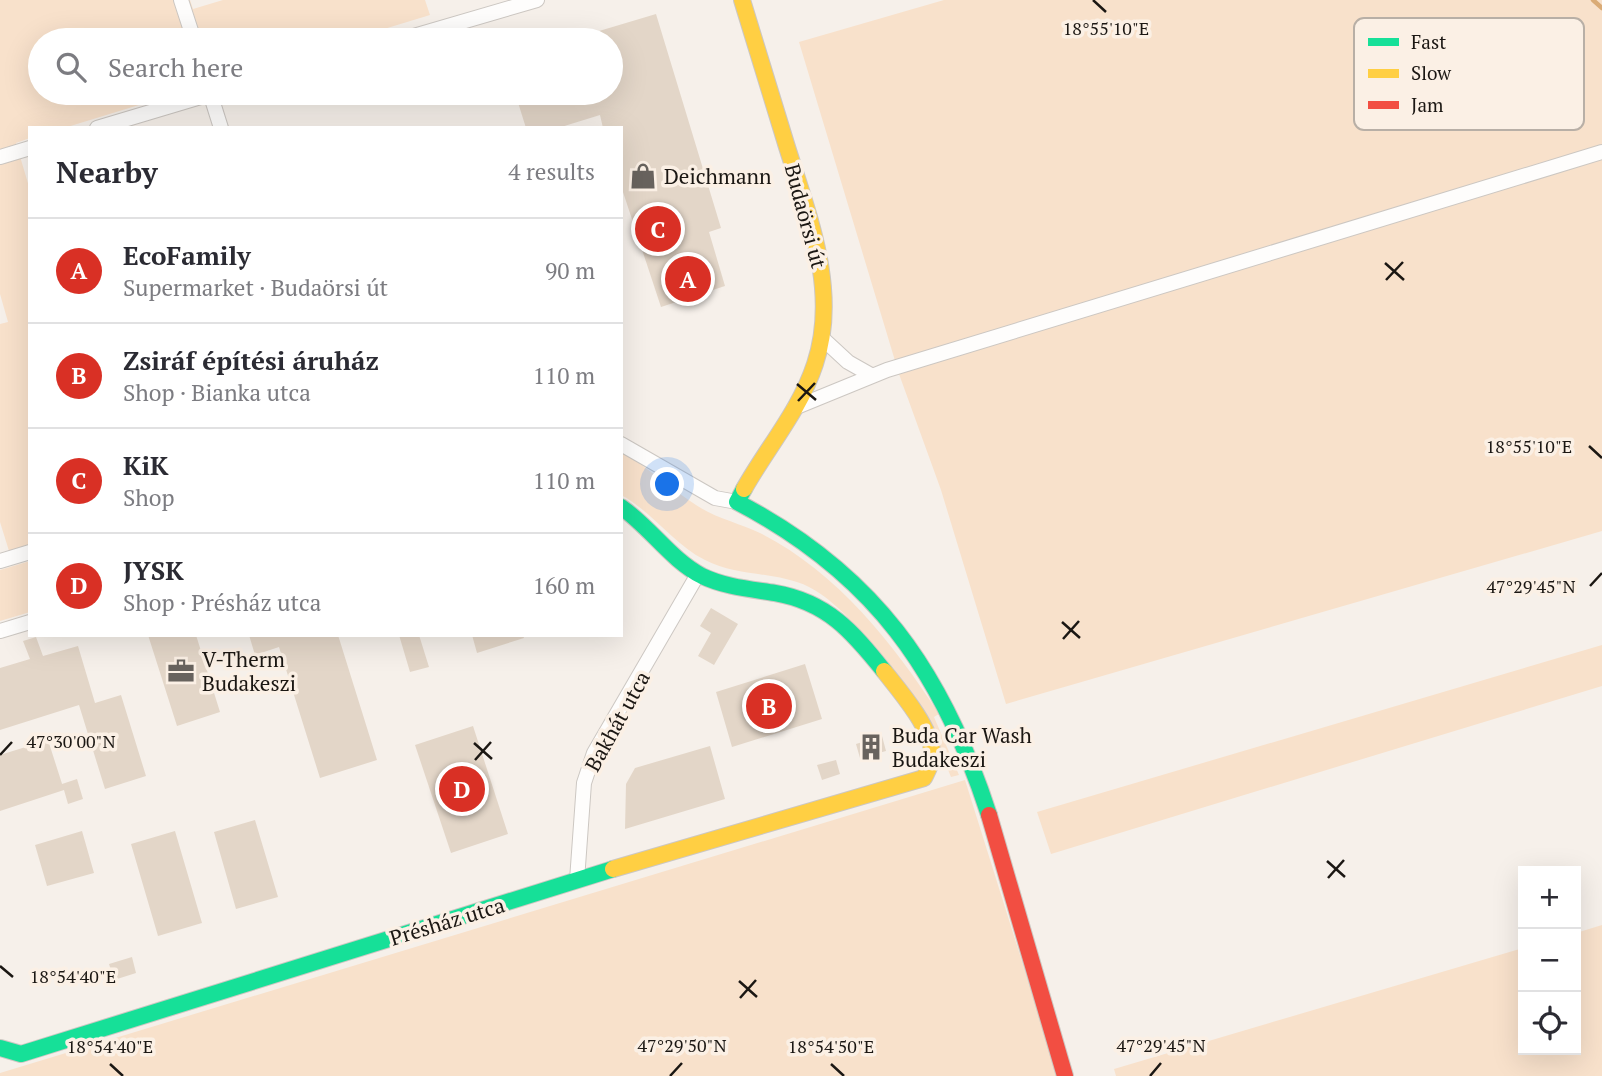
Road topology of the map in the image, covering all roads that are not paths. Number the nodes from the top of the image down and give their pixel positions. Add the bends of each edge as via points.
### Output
1 (181, 0) edge
2 (537, 0) edge
3 (742, 0) edge
4 (190, 28) edge
5 (441, 28) edge
6 (173, 105) edge
7 (215, 105) edge
8 (104, 126) edge
9 (220, 126) edge
10 (28, 149) edge
11 (1602, 152) edge
12 (0, 157) edge
13 (822, 338) junction
14 (871, 375) junction
15 (793, 409) junction
16 (623, 445) edge
17 (737, 502) junction
18 (623, 508) edge
19 (28, 553) edge
20 (0, 561) edge
21 (698, 574) junction
22 (28, 623) edge
23 (0, 631) edge
24 (577, 880) junction
25 (1, 1048) edge
26 (1065, 1076) edge

1 - 4 street
2 - 5 street
3 - 13 street, Budaörsi út via 818,251 823,282
6 - 8 street
7 - 9 street
10 - 12 street
11 - 14 street
13 - 14 street
13 - 15 street, Budaörsi út via 805,389
14 - 15 street
15 - 17 street, Budaörsi út
16 - 17 street via 715,498
17 - 26 street via 805,541 846,573 882,612 935,689 959,734 984,803
18 - 21 street
19 - 20 street
21 - 24 street, Bakhát utca via 594,753 583,782
21 - 24 street, Présház utca via 750,590 797,596 820,606 863,645 927,733 933,751 924,778
22 - 23 street
24 - 25 street, Présház utca via 21,1054

